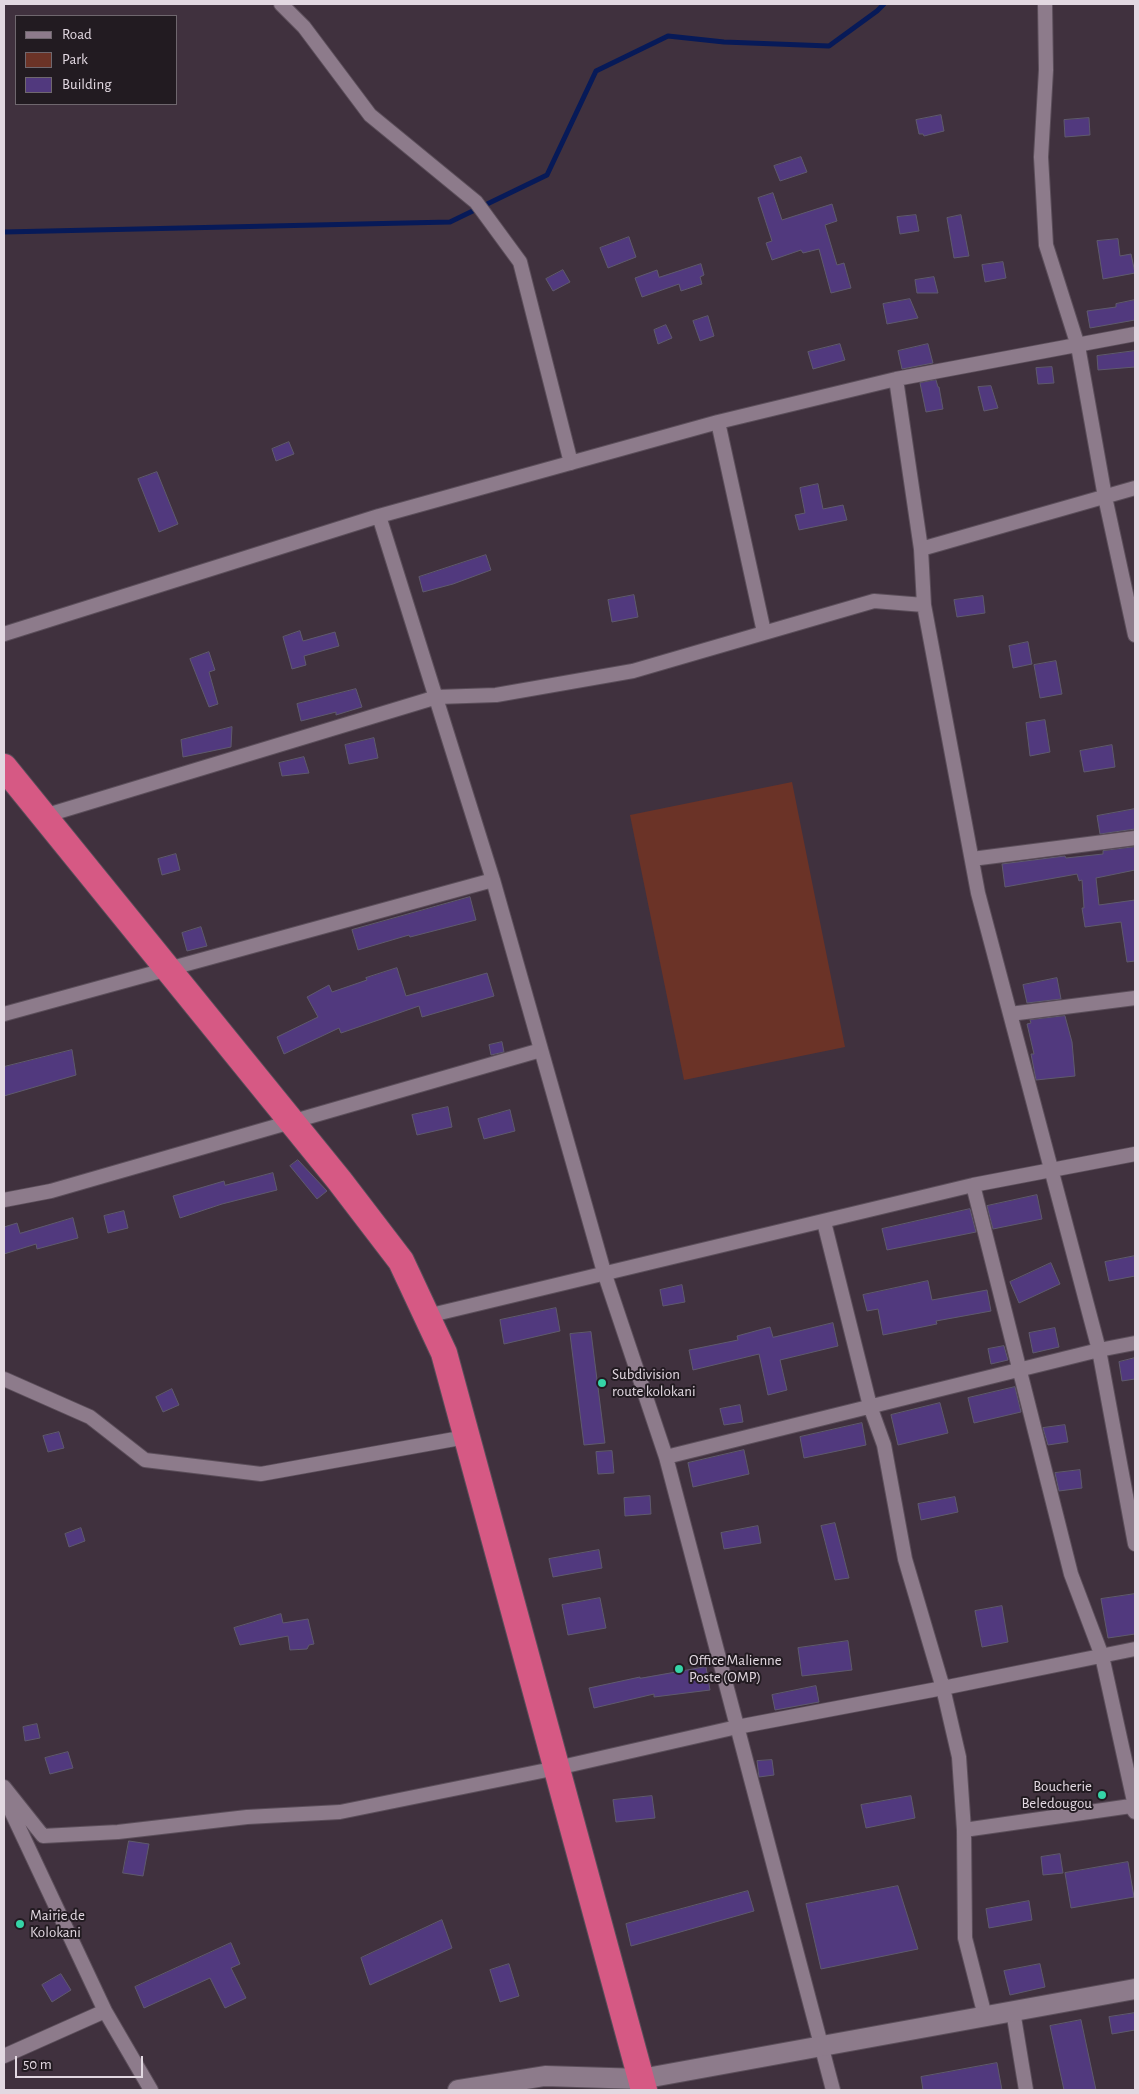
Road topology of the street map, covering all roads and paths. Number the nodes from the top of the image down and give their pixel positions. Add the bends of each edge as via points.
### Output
1 (281, 4) edge
2 (1045, 4) edge
3 (1135, 334) edge
4 (1078, 346) junction
5 (896, 379) junction
6 (718, 422) junction
7 (571, 463) junction
8 (1135, 488) edge
9 (1105, 497) junction
10 (379, 516) junction
11 (921, 549) junction
12 (924, 605) junction
13 (764, 632) junction
14 (4, 634) edge
15 (1135, 635) edge
16 (437, 697) junction
17 (4, 767) edge
18 (44, 816) junction
19 (1135, 838) edge
20 (972, 859) junction
21 (493, 880) junction
22 (166, 968) junction
23 (1135, 998) edge
24 (4, 1014) edge
25 (1010, 1014) junction
26 (541, 1050) junction
27 (292, 1123) junction
28 (1135, 1154) edge
29 (1051, 1170) junction
30 (973, 1185) junction
31 (4, 1200) edge
32 (824, 1222) junction
33 (604, 1272) junction
34 (427, 1316) junction
35 (1135, 1344) edge
36 (1099, 1350) junction
37 (1018, 1370) junction
38 (4, 1379) edge
39 (870, 1406) junction
40 (466, 1437) junction
41 (666, 1457) junction
42 (1135, 1544) edge
43 (1135, 1649) edge
44 (1102, 1656) junction
45 (943, 1688) junction
46 (737, 1727) junction
47 (557, 1768) junction
48 (4, 1787) edge
49 (4, 1795) edge
50 (1135, 1806) edge
51 (1135, 1812) edge
52 (964, 1830) junction
53 (1135, 1989) edge
54 (1013, 2010) junction
55 (105, 2011) junction
56 (985, 2016) junction
57 (822, 2046) junction
58 (4, 2056) edge
59 (643, 2085) edge
60 (151, 2090) edge
61 (458, 2090) edge
62 (833, 2090) edge
63 (1026, 2090) edge

1 - 7 street via 304,27 370,115 476,202 520,262
2 - 4 street via 1046,70 1041,157 1046,245
3 - 4 street
4 - 5 street
4 - 9 street
5 - 6 street
5 - 11 street
6 - 7 street
6 - 13 street
7 - 10 street
8 - 9 street
9 - 11 street
9 - 15 street
10 - 14 street
10 - 16 street
11 - 12 street
12 - 13 street via 874,601
12 - 20 street
13 - 16 street via 633,671 496,695
16 - 18 street
16 - 21 street
17 - 18 highway
18 - 22 highway
19 - 20 street
20 - 25 street
21 - 22 street
21 - 26 street
22 - 24 street
22 - 27 highway
23 - 25 street
25 - 29 street
26 - 27 street
26 - 33 street
27 - 31 street via 51,1191
27 - 34 highway via 401,1261
28 - 29 street
29 - 30 street
29 - 36 street
30 - 32 street
30 - 37 street
32 - 33 street
32 - 39 street
33 - 34 street
33 - 41 street
34 - 40 highway via 444,1353
35 - 36 street
36 - 37 street
36 - 42 street
37 - 39 street
37 - 44 street via 1071,1574
38 - 40 street via 90,1417 145,1460 261,1474
39 - 41 street
39 - 45 street via 884,1445 905,1559
40 - 47 highway
41 - 46 street
43 - 44 street
44 - 45 street
44 - 50 street
45 - 46 street
45 - 52 street via 959,1757
46 - 47 street
46 - 57 street
47 - 48 street via 340,1812 247,1817 118,1832 43,1836
47 - 59 highway
49 - 55 street
51 - 52 street via 1131,1806
52 - 56 street via 964,1938
53 - 54 street
54 - 56 street
54 - 63 street
55 - 58 street
55 - 60 street
56 - 57 street
57 - 59 street
57 - 62 street
59 - 61 street via 545,2076

